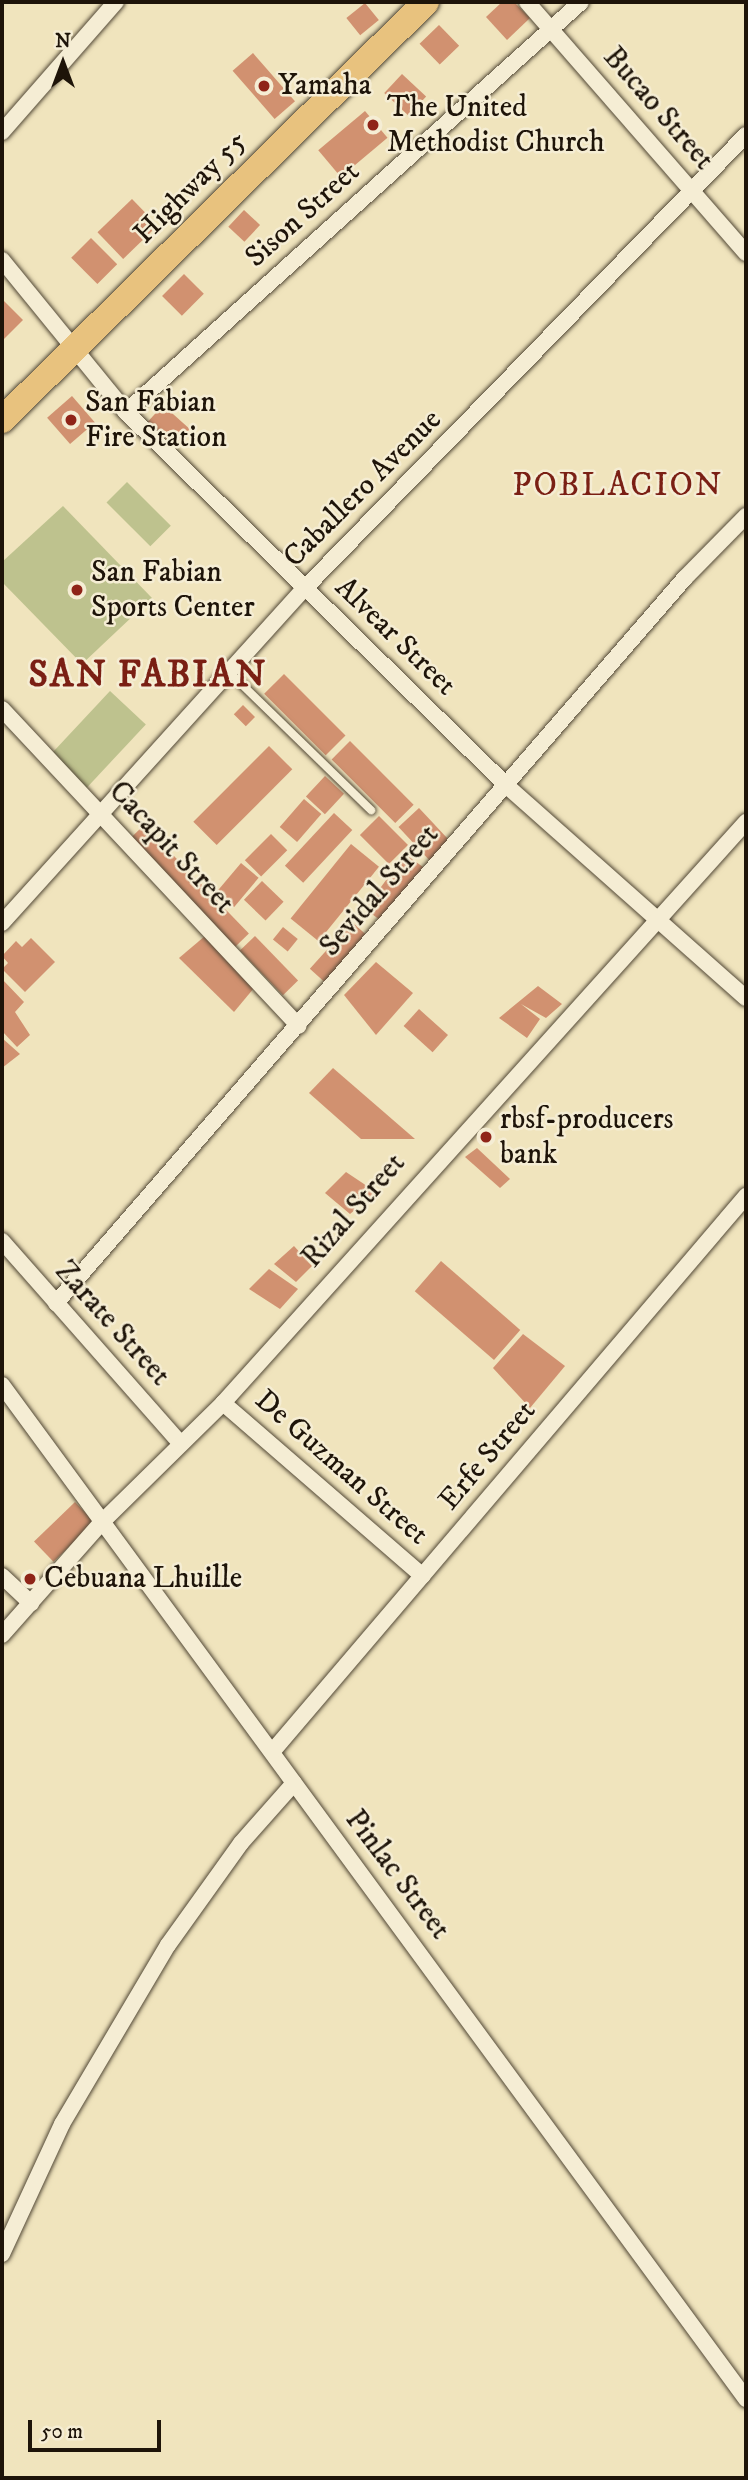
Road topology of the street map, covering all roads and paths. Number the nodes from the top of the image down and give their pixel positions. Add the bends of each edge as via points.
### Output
1 (116, 2) edge
2 (426, 2) edge
3 (527, 2) edge
4 (581, 2) edge
5 (551, 30) junction
6 (2, 132) edge
7 (746, 135) edge
8 (693, 192) junction
9 (746, 253) edge
10 (2, 260) edge
11 (72, 354) junction
12 (126, 412) junction
13 (2, 421) edge
14 (746, 516) edge
15 (304, 588) junction
16 (230, 673) junction
17 (2, 709) edge
18 (507, 786) junction
19 (371, 810) dead end
20 (102, 817) junction
21 (746, 822) edge
22 (2, 923) edge
23 (659, 923) junction
24 (746, 998) edge
25 (299, 1026) junction
26 (746, 1196) edge
27 (2, 1241) edge
28 (56, 1303) junction
29 (2, 1385) edge
30 (223, 1403) junction
31 (180, 1443) junction
32 (102, 1522) junction
33 (2, 1576) edge
34 (423, 1576) junction
35 (31, 1603) junction
36 (2, 1635) edge
37 (272, 1752) junction
38 (294, 1783) junction
39 (2, 2254) edge
40 (746, 2399) edge

1 - 6 street
2 - 11 highway, Highway 55
3 - 5 street, Bucao Street
4 - 5 street, Sison Street
5 - 8 street, Bucao Street
5 - 12 street, Sison Street
7 - 8 street, Caballero Avenue
8 - 9 street, Bucao Street
8 - 15 street, Caballero Avenue
10 - 11 street, Alvear Street
11 - 12 street, Alvear Street
11 - 13 highway, Highway 55
12 - 15 street, Alvear Street
14 - 18 street, Sevidal Street
15 - 16 street, Caballero Avenue
15 - 18 street, Alvear Street
16 - 19 lane
16 - 20 street, Caballero Avenue
17 - 20 street, Cacapit Street
18 - 23 street, Alvear Street
18 - 25 street, Sevidal Street
20 - 22 street, Caballero Avenue
20 - 25 street, Cacapit Street
21 - 23 street, Rizal Street
23 - 24 street, Alvear Street
23 - 30 street, Rizal Street via 442,1154
25 - 28 street, Sevidal Street
26 - 34 street, Erfe Street
27 - 28 street, Zarate Street
28 - 31 street, Zarate Street
29 - 32 street, Pinlac Street
30 - 31 street, Rizal Street
30 - 34 street, De Guzman Street
31 - 32 street, Rizal Street
32 - 35 street, Rizal Street
32 - 37 street, Pinlac Street
33 - 35 street
34 - 37 street, Erfe Street
35 - 36 street, Rizal Street
37 - 38 street, Pinlac Street
38 - 39 street via 241,1843 161,1957 62,2124
38 - 40 street, Pinlac Street

